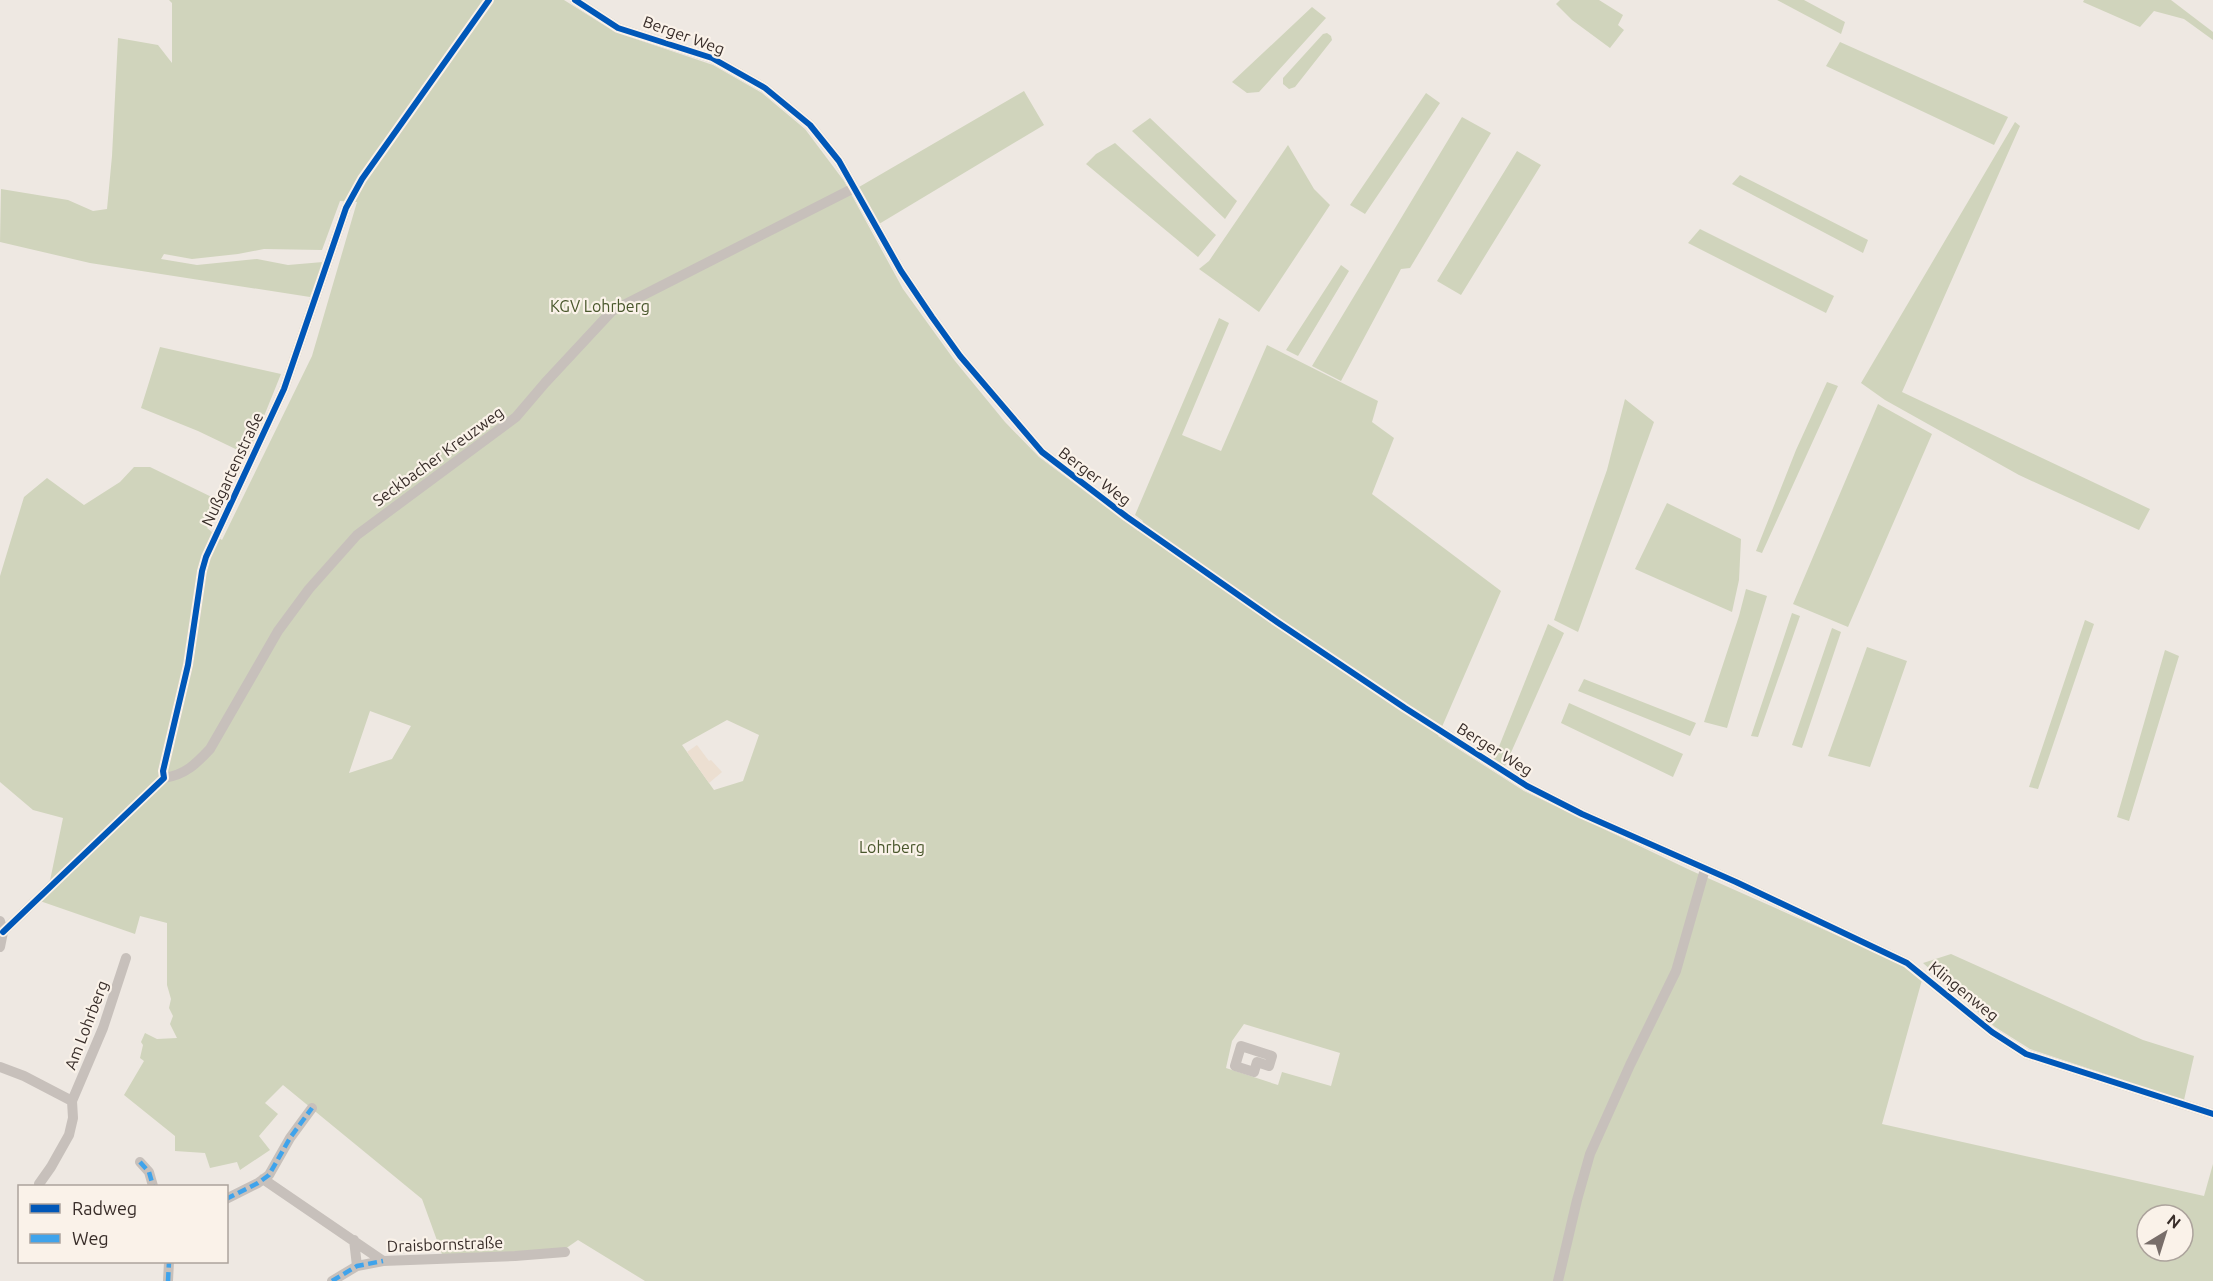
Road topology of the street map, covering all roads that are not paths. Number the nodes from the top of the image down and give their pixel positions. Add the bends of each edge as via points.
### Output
1 (489, 0) edge
2 (575, 0) edge
3 (854, 188) junction
4 (164, 778) junction
5 (1705, 869) junction
6 (2, 927) edge
7 (0, 947) edge
8 (126, 958) dead end
9 (0, 1067) edge
10 (72, 1101) junction
11 (312, 1108) dead end
12 (2213, 1114) edge
13 (140, 1162) dead end
14 (263, 1179) junction
15 (39, 1184) dead end
16 (153, 1185) edge
17 (228, 1198) edge
18 (354, 1240) junction
19 (565, 1252) dead end
20 (383, 1261) junction
21 (169, 1263) edge
22 (357, 1266) junction
23 (168, 1281) edge
24 (334, 1281) edge
25 (1558, 1281) edge

1 - 4 street, Nußgartenstraße via 362,179 346,208 284,389 202,571 188,665
2 - 3 street, Berger Weg via 618,28 712,58 765,88 810,125 839,161
3 - 4 street, Seckbacher Kreuzweg via 612,311 516,417 357,535 278,631 210,749 183,773
3 - 5 street, Berger Weg via 902,271 960,356 1042,452 1065,471 1287,628 1518,780 1582,814
4 - 6 street
5 - 12 street, Klingenweg via 1907,963 1992,1032 2026,1054
5 - 25 street via 1676,971 1590,1154
6 - 7 street
8 - 10 street, Am Lohrberg via 103,1028
9 - 10 street
10 - 15 street, Am Lohrberg via 69,1135
11 - 14 street
13 - 16 street
14 - 17 street
14 - 18 street
18 - 20 street
18 - 22 street
19 - 20 street, Draisbornstraße
20 - 22 street, Draisbornstraße
21 - 23 street
22 - 24 street, Draisbornstraße

